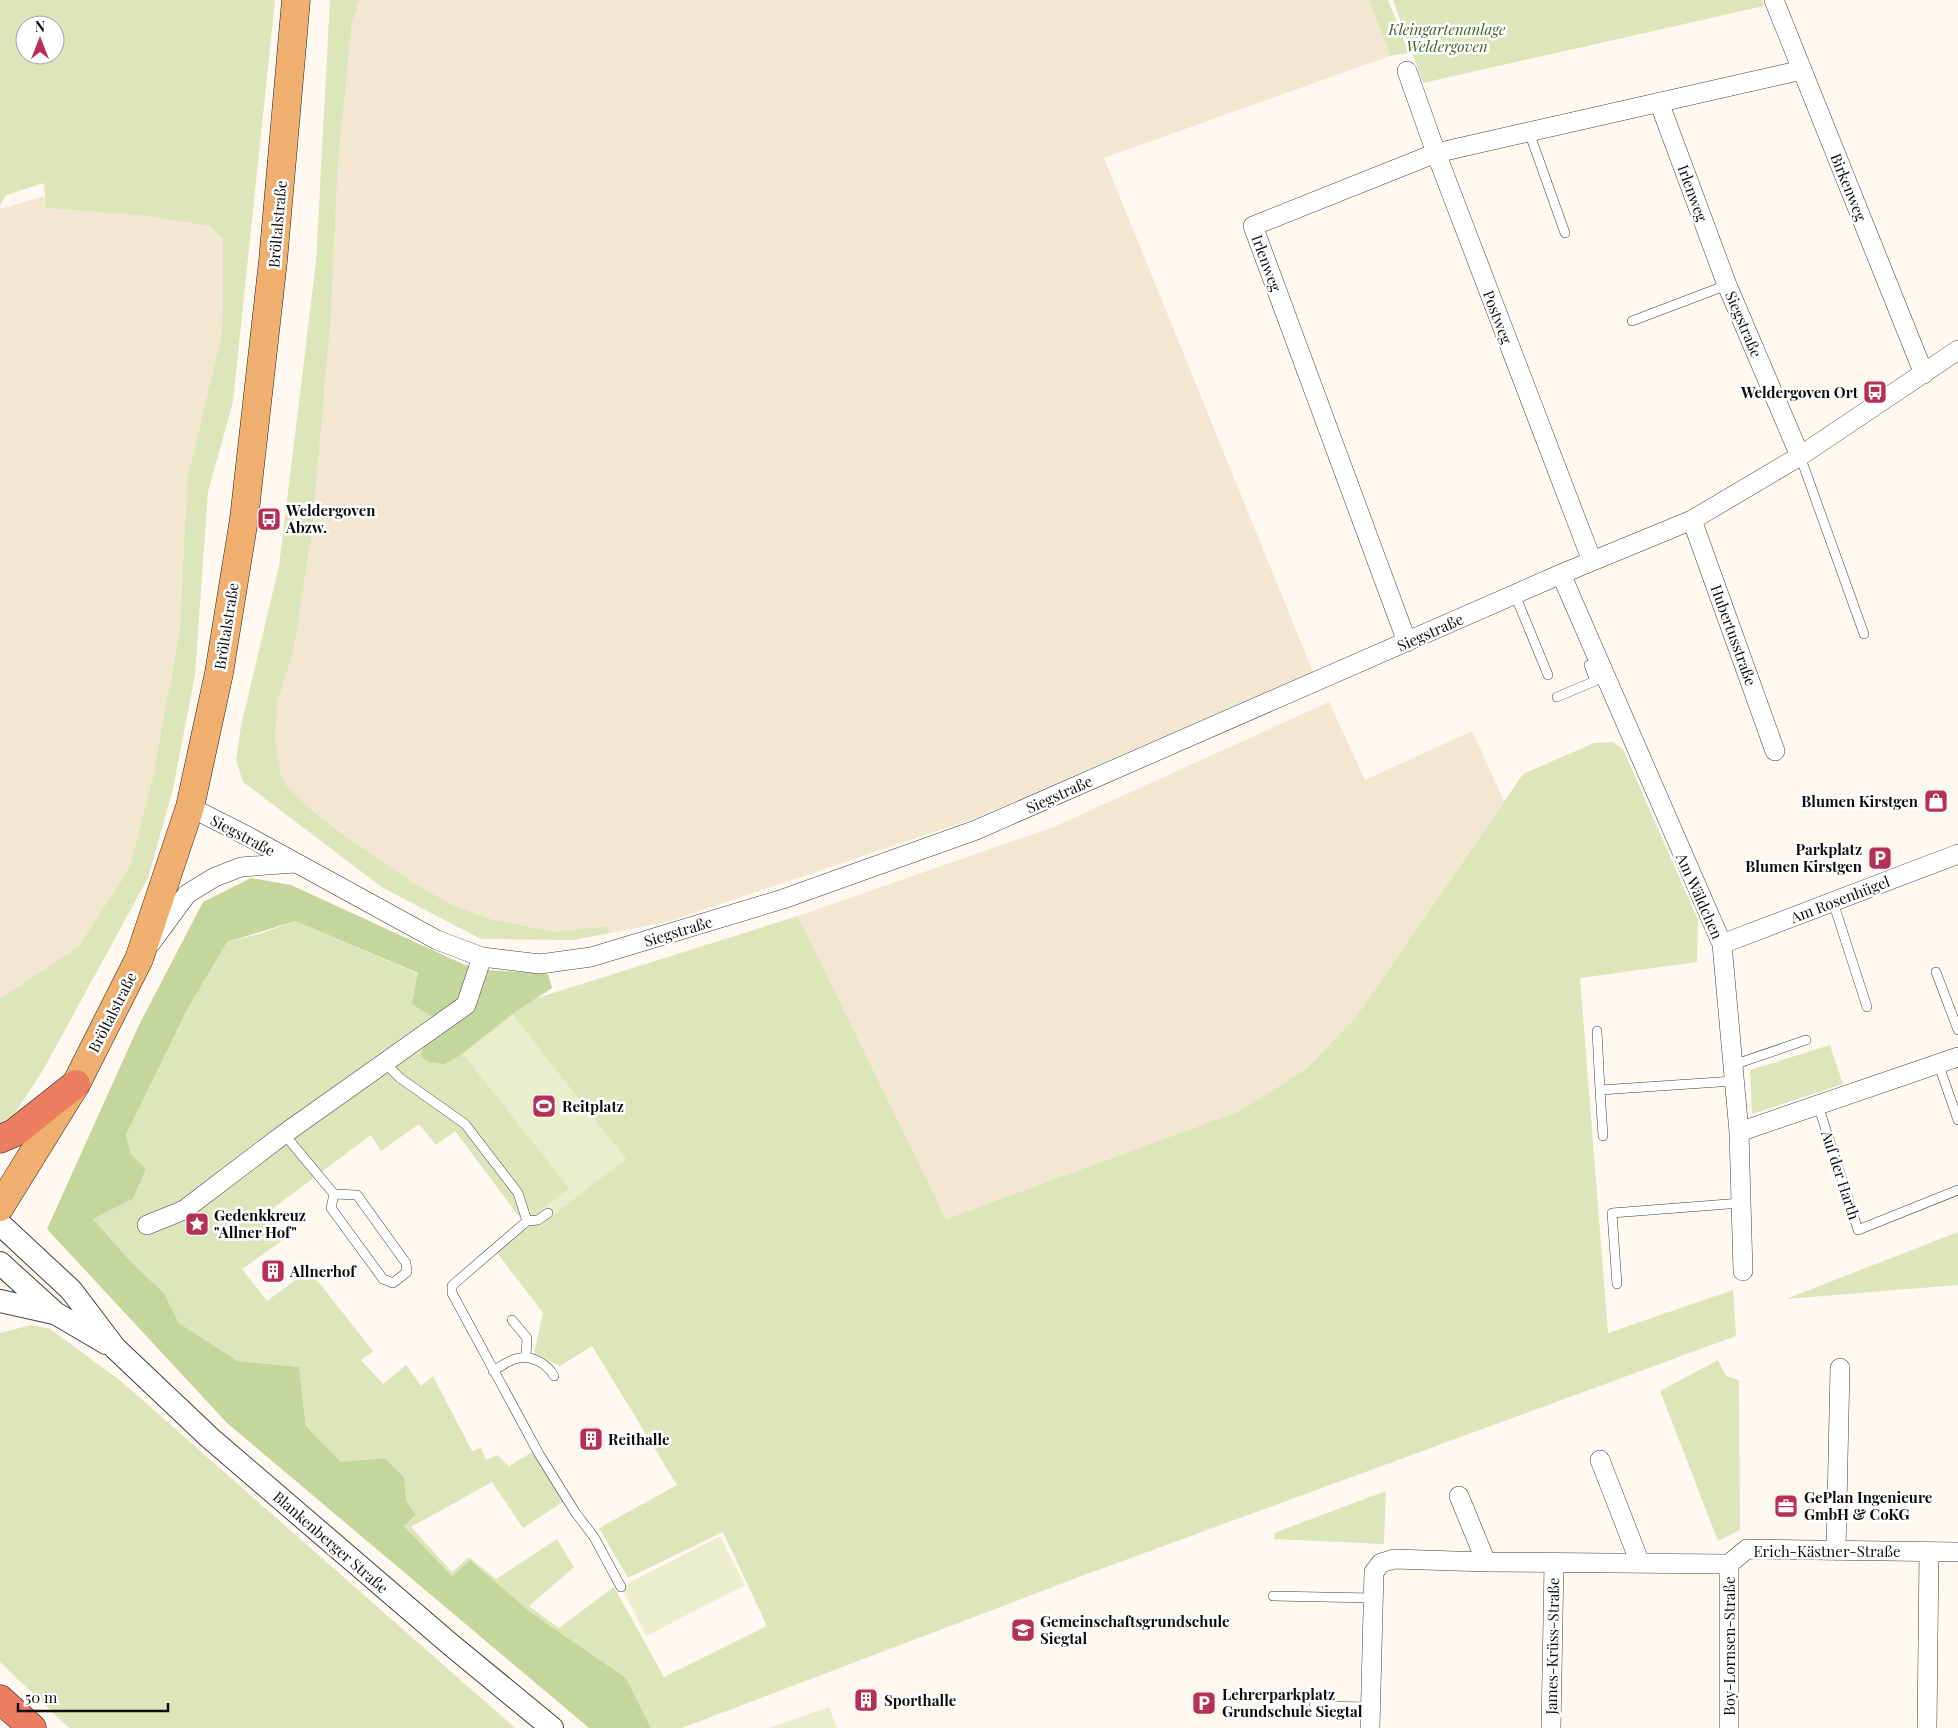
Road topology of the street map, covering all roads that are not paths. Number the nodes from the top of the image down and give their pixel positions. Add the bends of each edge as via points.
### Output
1 (296, 0) edge
2 (1774, 0) edge
3 (1802, 70) junction
4 (1407, 71) dead end
5 (1659, 102) junction
6 (1530, 132) junction
7 (1436, 154) junction
8 (1565, 233) dead end
9 (1727, 285) junction
10 (1632, 321) dead end
11 (1958, 350) edge
12 (1924, 374) junction
13 (1800, 456) junction
14 (1692, 520) junction
15 (1592, 561) junction
16 (1561, 574) junction
17 (1515, 595) junction
18 (1864, 634) dead end
19 (1408, 642) junction
20 (1598, 661) junction
21 (1548, 674) dead end
22 (1557, 697) dead end
23 (1775, 751) dead end
24 (190, 807) junction
25 (1958, 854) edge
26 (295, 863) junction
27 (1832, 902) junction
28 (1722, 944) junction
29 (482, 958) junction
30 (139, 959) junction
31 (1936, 972) dead end
32 (1867, 1007) dead end
33 (1958, 1030) edge
34 (1597, 1031) dead end
35 (1806, 1040) dead end
36 (1958, 1057) edge
37 (384, 1062) junction
38 (1938, 1063) junction
39 (1734, 1073) junction
40 (76, 1084) junction
41 (1600, 1090) junction
42 (1818, 1105) junction
43 (1958, 1120) edge
44 (1739, 1132) junction
45 (284, 1134) junction
46 (1603, 1136) dead end
47 (0, 1139) edge
48 (1958, 1190) edge
49 (334, 1194) junction
50 (1742, 1203) junction
51 (0, 1207) edge
52 (548, 1213) dead end
53 (527, 1221) junction
54 (0, 1224) edge
55 (147, 1225) dead end
56 (0, 1263) edge
57 (1743, 1271) dead end
58 (1616, 1284) dead end
59 (0, 1302) edge
60 (55, 1313) junction
61 (512, 1320) dead end
62 (116, 1348) junction
63 (526, 1357) junction
64 (1840, 1368) dead end
65 (493, 1371) junction
66 (554, 1376) dead end
67 (1600, 1460) dead end
68 (1459, 1496) dead end
69 (1836, 1551) junction
70 (1929, 1552) junction
71 (1958, 1552) edge
72 (1486, 1562) junction
73 (1554, 1563) junction
74 (1640, 1563) junction
75 (1729, 1564) junction
76 (621, 1587) dead end
77 (1273, 1596) dead end
78 (1372, 1598) junction
79 (0, 1699) edge
80 (1314, 1706) dead end
81 (1371, 1707) junction
82 (32, 1728) edge
83 (552, 1728) edge
84 (1370, 1728) edge
85 (1551, 1728) edge
86 (1729, 1728) edge
87 (1927, 1728) edge

1 - 24 main road, Bröltalstraße via 274,261 244,518 219,673
2 - 3 street, Birkenweg
3 - 5 street, Irlenweg
3 - 12 street, Birkenweg
4 - 7 street, Postweg
5 - 6 street, Irlenweg
5 - 9 street, Irlenweg
6 - 7 street, Irlenweg
6 - 8 lane
7 - 15 street, Postweg
7 - 19 street, Irlenweg via 1254,226
9 - 10 lane, Siegstraße
9 - 13 street, Siegstraße
11 - 12 street, Siegstraße
12 - 13 street, Siegstraße
13 - 14 street, Siegstraße
13 - 18 lane
14 - 15 street, Siegstraße
14 - 23 street, Hubertusstraße
15 - 16 street, Siegstraße
16 - 17 street, Siegstraße
16 - 20 street, Am Wäldchen
17 - 19 street, Siegstraße
17 - 21 lane
19 - 29 street, Siegstraße via 976,830 783,899 591,957 540,964
20 - 22 lane via 1588,665 1595,681
20 - 28 street, Am Wäldchen
24 - 26 street, Siegstraße
24 - 30 main road, Bröltalstraße
25 - 27 street, Am Rosenhügel
26 - 29 street, Siegstraße via 436,940
26 - 30 street, Siegstraße via 241,867 215,877 187,894
27 - 28 street, Am Rosenhügel
27 - 32 lane
28 - 39 street, Am Wäldchen
29 - 37 street via 466,1005
30 - 40 main road, Bröltalstraße
31 - 33 lane
34 - 41 lane
35 - 39 lane
36 - 38 street
37 - 45 street
37 - 53 lane via 400,1078 465,1124 518,1193
38 - 42 street
38 - 43 lane
39 - 41 lane
39 - 44 street, Am Wäldchen
40 - 47 highway via 14,1133
40 - 51 main road, Bröltalstraße
41 - 46 lane
42 - 44 street
42 - 48 lane, Auf der Harth via 1858,1230
44 - 50 street, Am Wäldchen
45 - 49 lane
45 - 55 street via 184,1210
49 - 49 lane via 357,1195 406,1264 407,1272 393,1283 383,1278 331,1208
50 - 57 street, Am Wäldchen
50 - 58 lane via 1612,1213
52 - 53 lane via 538,1220
53 - 65 lane via 454,1282 451,1289
54 - 62 street, Blankenberger Straße via 70,1290
56 - 60 street, Blankenberger Straße
59 - 60 street
60 - 62 street, Blankenberger Straße
61 - 63 lane via 527,1338
62 - 83 street, Blankenberger Straße via 210,1438
63 - 65 lane via 514,1359
63 - 66 lane via 550,1368
64 - 69 street
65 - 76 lane via 539,1454 594,1537
67 - 74 street
68 - 72 street
69 - 70 street, Erich-Kästner-Straße
69 - 75 street, Erich-Kästner-Straße via 1747,1549
70 - 71 street, Erich-Kästner-Straße
70 - 87 street
72 - 73 street
72 - 78 street via 1394,1560 1381,1563 1374,1572
73 - 74 street
73 - 85 street, James-Krüss-Straße
74 - 75 street
75 - 86 street, Boy-Lornsen-Straße
77 - 78 lane
78 - 81 street
79 - 82 highway
80 - 81 lane
81 - 84 street

